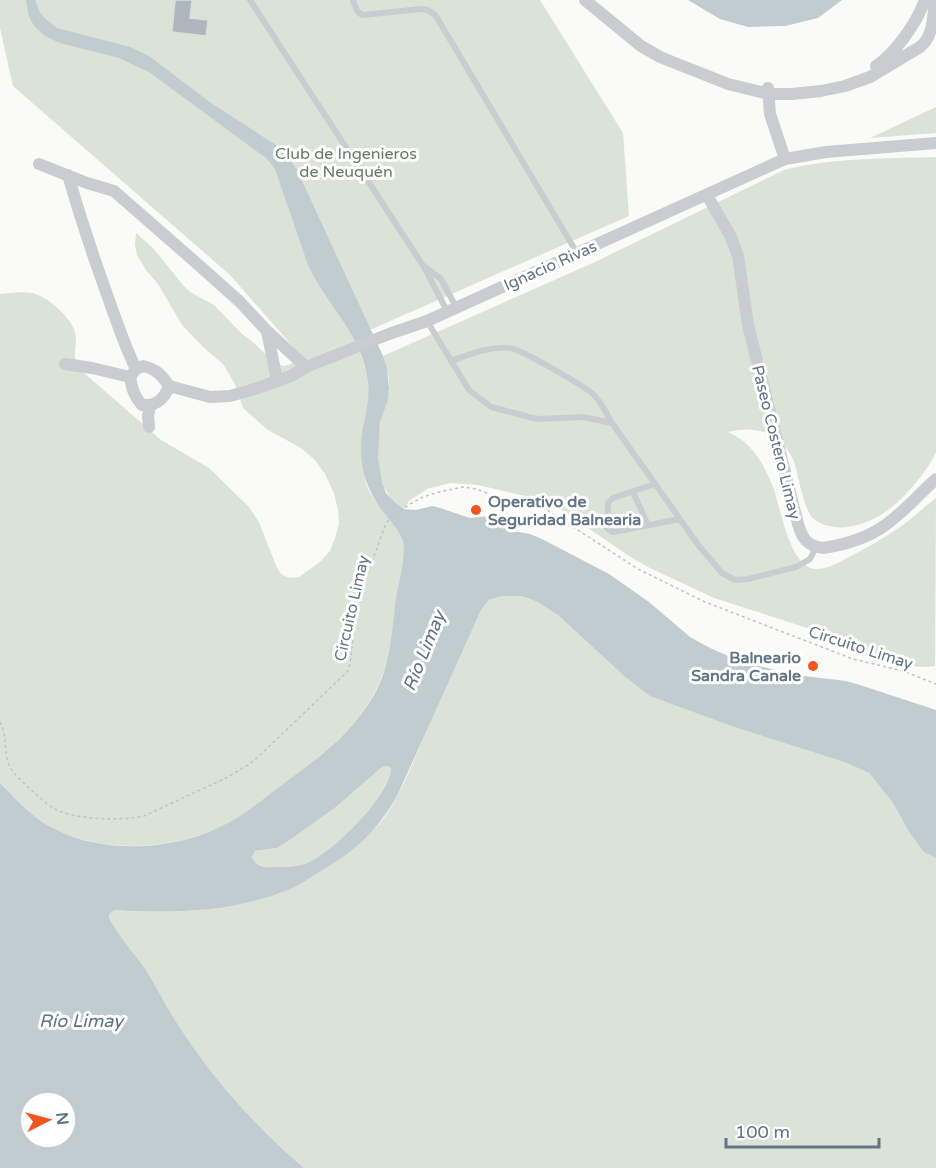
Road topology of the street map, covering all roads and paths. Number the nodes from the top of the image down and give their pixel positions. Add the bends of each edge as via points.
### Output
1 (250, 0) edge
2 (353, 0) edge
3 (585, 0) edge
4 (594, 0) edge
5 (935, 0) edge
6 (924, 3) edge
7 (933, 15) junction
8 (932, 37) edge
9 (893, 58) junction
10 (768, 91) junction
11 (936, 143) edge
12 (785, 159) junction
13 (39, 164) dead end
14 (68, 175) junction
15 (707, 195) junction
16 (577, 253) junction
17 (452, 309) junction
18 (427, 321) junction
19 (267, 331) junction
20 (452, 361) junction
21 (65, 364) dead end
22 (306, 367) junction
23 (133, 373) junction
24 (277, 380) junction
25 (169, 386) junction
26 (150, 406) junction
27 (612, 423) junction
28 (149, 427) dead end
29 (936, 479) edge
30 (655, 484) junction
31 (633, 492) junction
32 (680, 519) junction
33 (648, 525) junction
34 (816, 547) junction
35 (936, 678) edge
36 (932, 682) junction
37 (936, 684) edge
38 (0, 722) edge

1 - 17 lane via 424,267 441,279
2 - 16 lane via 362,15 421,9 436,16
3 - 10 street via 660,57 728,84
4 - 10 street via 662,51
5 - 7 street
6 - 7 street
6 - 9 street
7 - 8 street
8 - 9 street via 920,47
9 - 10 street via 839,81
10 - 12 street via 770,114
11 - 12 street, Ignacio Rivas
12 - 15 street, Ignacio Rivas
13 - 14 street
14 - 19 street via 114,191
14 - 23 street
15 - 16 street, Ignacio Rivas
15 - 34 street, Paseo Costero Limay via 735,246 748,325 798,524 805,541
16 - 17 street, Ignacio Rivas
17 - 18 street, Ignacio Rivas
18 - 20 lane
18 - 22 street, Ignacio Rivas
19 - 22 street
19 - 24 street
20 - 27 lane via 469,390 491,407 537,420 583,417
20 - 27 lane via 488,348 513,348 594,394
21 - 23 street
22 - 24 street, Ignacio Rivas
23 - 25 street via 143,366 150,368 160,373
23 - 26 street via 134,397 142,405
24 - 25 street, Ignacio Rivas via 230,396 210,397
25 - 26 street via 159,403
26 - 28 street
27 - 30 lane
29 - 34 street via 875,532
30 - 31 lane
30 - 32 lane
31 - 33 lane
31 - 33 lane via 608,503 608,528 612,532
32 - 33 lane
32 - 34 lane via 722,573 735,580 796,567 810,559
35 - 36 path
36 - 37 path, Circuito Limay
36 - 38 path, Circuito Limay via 903,670 853,659 705,602 638,569 543,508 463,487 416,500 389,519 365,580 347,672 258,757 226,778 137,818 68,814 47,804 13,772

